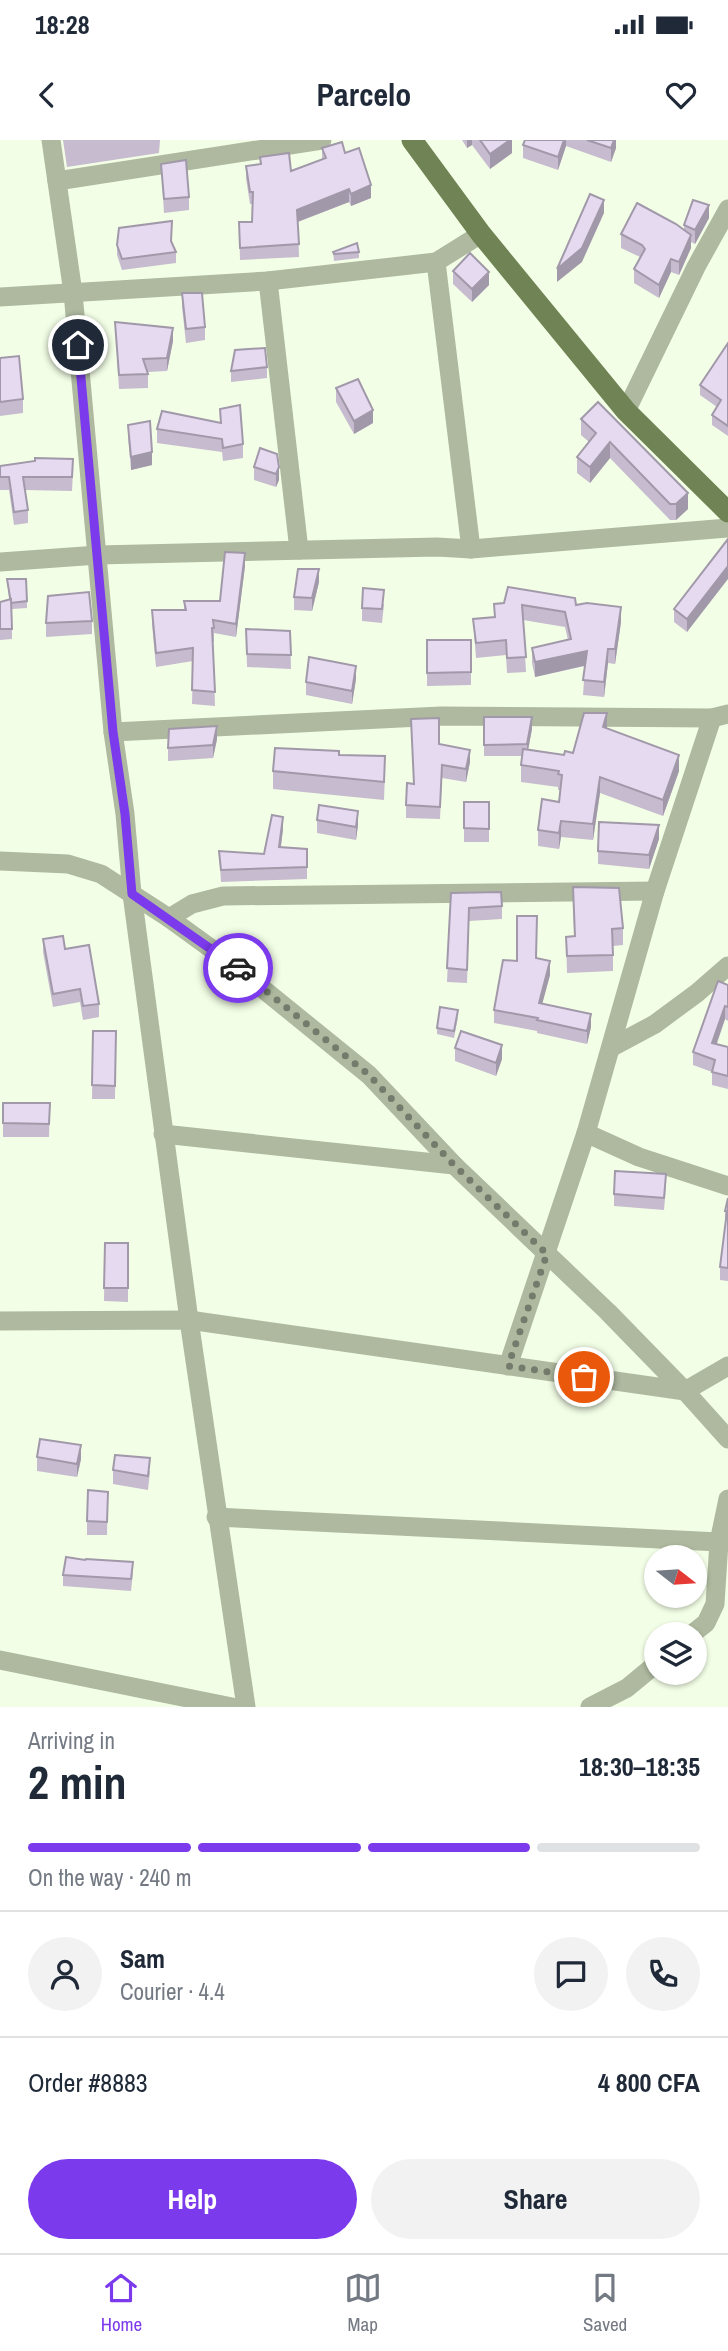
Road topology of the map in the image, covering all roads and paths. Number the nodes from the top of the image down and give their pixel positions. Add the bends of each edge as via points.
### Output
1 (51, 140) edge
2 (322, 140) edge
3 (412, 140) edge
4 (57, 181) junction
5 (728, 209) edge
6 (481, 234) junction
7 (436, 262) junction
8 (268, 281) junction
9 (73, 293) junction
10 (0, 296) edge
11 (626, 411) junction
12 (728, 512) edge
13 (728, 528) edge
14 (471, 549) junction
15 (299, 550) junction
16 (98, 555) junction
17 (0, 562) edge
18 (720, 716) edge
19 (113, 732) junction
20 (0, 861) edge
21 (655, 891) junction
22 (132, 894) junction
23 (169, 918) junction
24 (728, 966) edge
25 (612, 1047) junction
26 (586, 1133) junction
27 (163, 1134) junction
28 (454, 1165) junction
29 (728, 1186) edge
30 (547, 1254) junction
31 (189, 1320) junction
32 (0, 1321) edge
33 (508, 1366) junction
34 (728, 1366) edge
35 (685, 1391) junction
36 (728, 1439) edge
37 (728, 1499) edge
38 (216, 1517) junction
39 (719, 1542) junction
40 (706, 1622) edge
41 (0, 1660) edge
42 (644, 1674) edge
43 (232, 1707) edge
44 (246, 1707) edge
45 (590, 1707) edge

1 - 4 street
2 - 4 street
3 - 6 main road
4 - 9 street
5 - 11 street
6 - 7 street
6 - 11 main road
7 - 8 street
7 - 14 street
8 - 9 street
8 - 15 street
9 - 10 street
9 - 16 street
11 - 12 main road
13 - 14 street
14 - 15 street
15 - 16 street
16 - 17 street
16 - 19 street
18 - 19 street via 441,716
18 - 21 street
19 - 22 street
20 - 22 street via 68,864 101,874
21 - 23 street via 223,896 192,904
21 - 25 street
22 - 23 street
22 - 27 street
23 - 28 street via 369,1075
24 - 25 street via 655,1024
25 - 26 street
26 - 29 street via 639,1157
26 - 30 street
27 - 28 street
27 - 31 street
28 - 30 street
30 - 33 street
30 - 35 street
31 - 32 street
31 - 33 street
31 - 38 street
33 - 35 street
34 - 35 street
35 - 36 street
37 - 39 street
38 - 39 street
38 - 44 street
39 - 40 street via 715,1604
41 - 43 street
42 - 45 street

